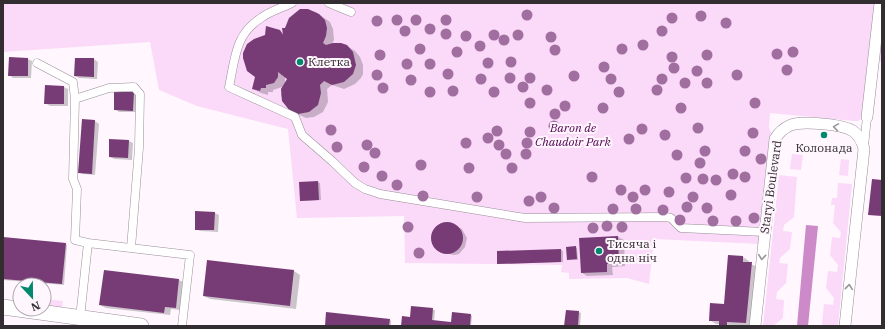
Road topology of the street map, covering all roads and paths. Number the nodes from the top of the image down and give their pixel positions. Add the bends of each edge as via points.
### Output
1 (292, 3) edge
2 (329, 3) edge
3 (880, 3) edge
4 (351, 12) dead end
5 (37, 63) dead end
6 (76, 99) junction
7 (867, 117) joint
8 (864, 149) junction
9 (765, 232) junction
10 (88, 243) junction
11 (131, 248) junction
12 (3, 307) edge
13 (80, 318) junction
14 (141, 326) edge
15 (182, 326) edge
16 (756, 326) edge
17 (845, 326) edge

1 - 9 lane via 262,17 244,32 237,47 229,86 295,117 302,135 365,189 380,194 524,218 666,217 671,218 681,228
2 - 4 lane
3 - 7 street
5 - 6 lane via 73,82
6 - 10 lane via 73,179 77,189 75,240
6 - 11 lane via 110,88 134,87 140,94 139,148
7 - 8 lane
8 -> 9 street, Staryi Boulevard via 859,136 852,130 802,124 783,129 775,139
17 -> 8 street
9 -> 16 street, Staryi Boulevard
10 - 11 lane
10 - 13 lane
11 - 15 lane via 190,255
12 - 13 street
13 - 14 street

